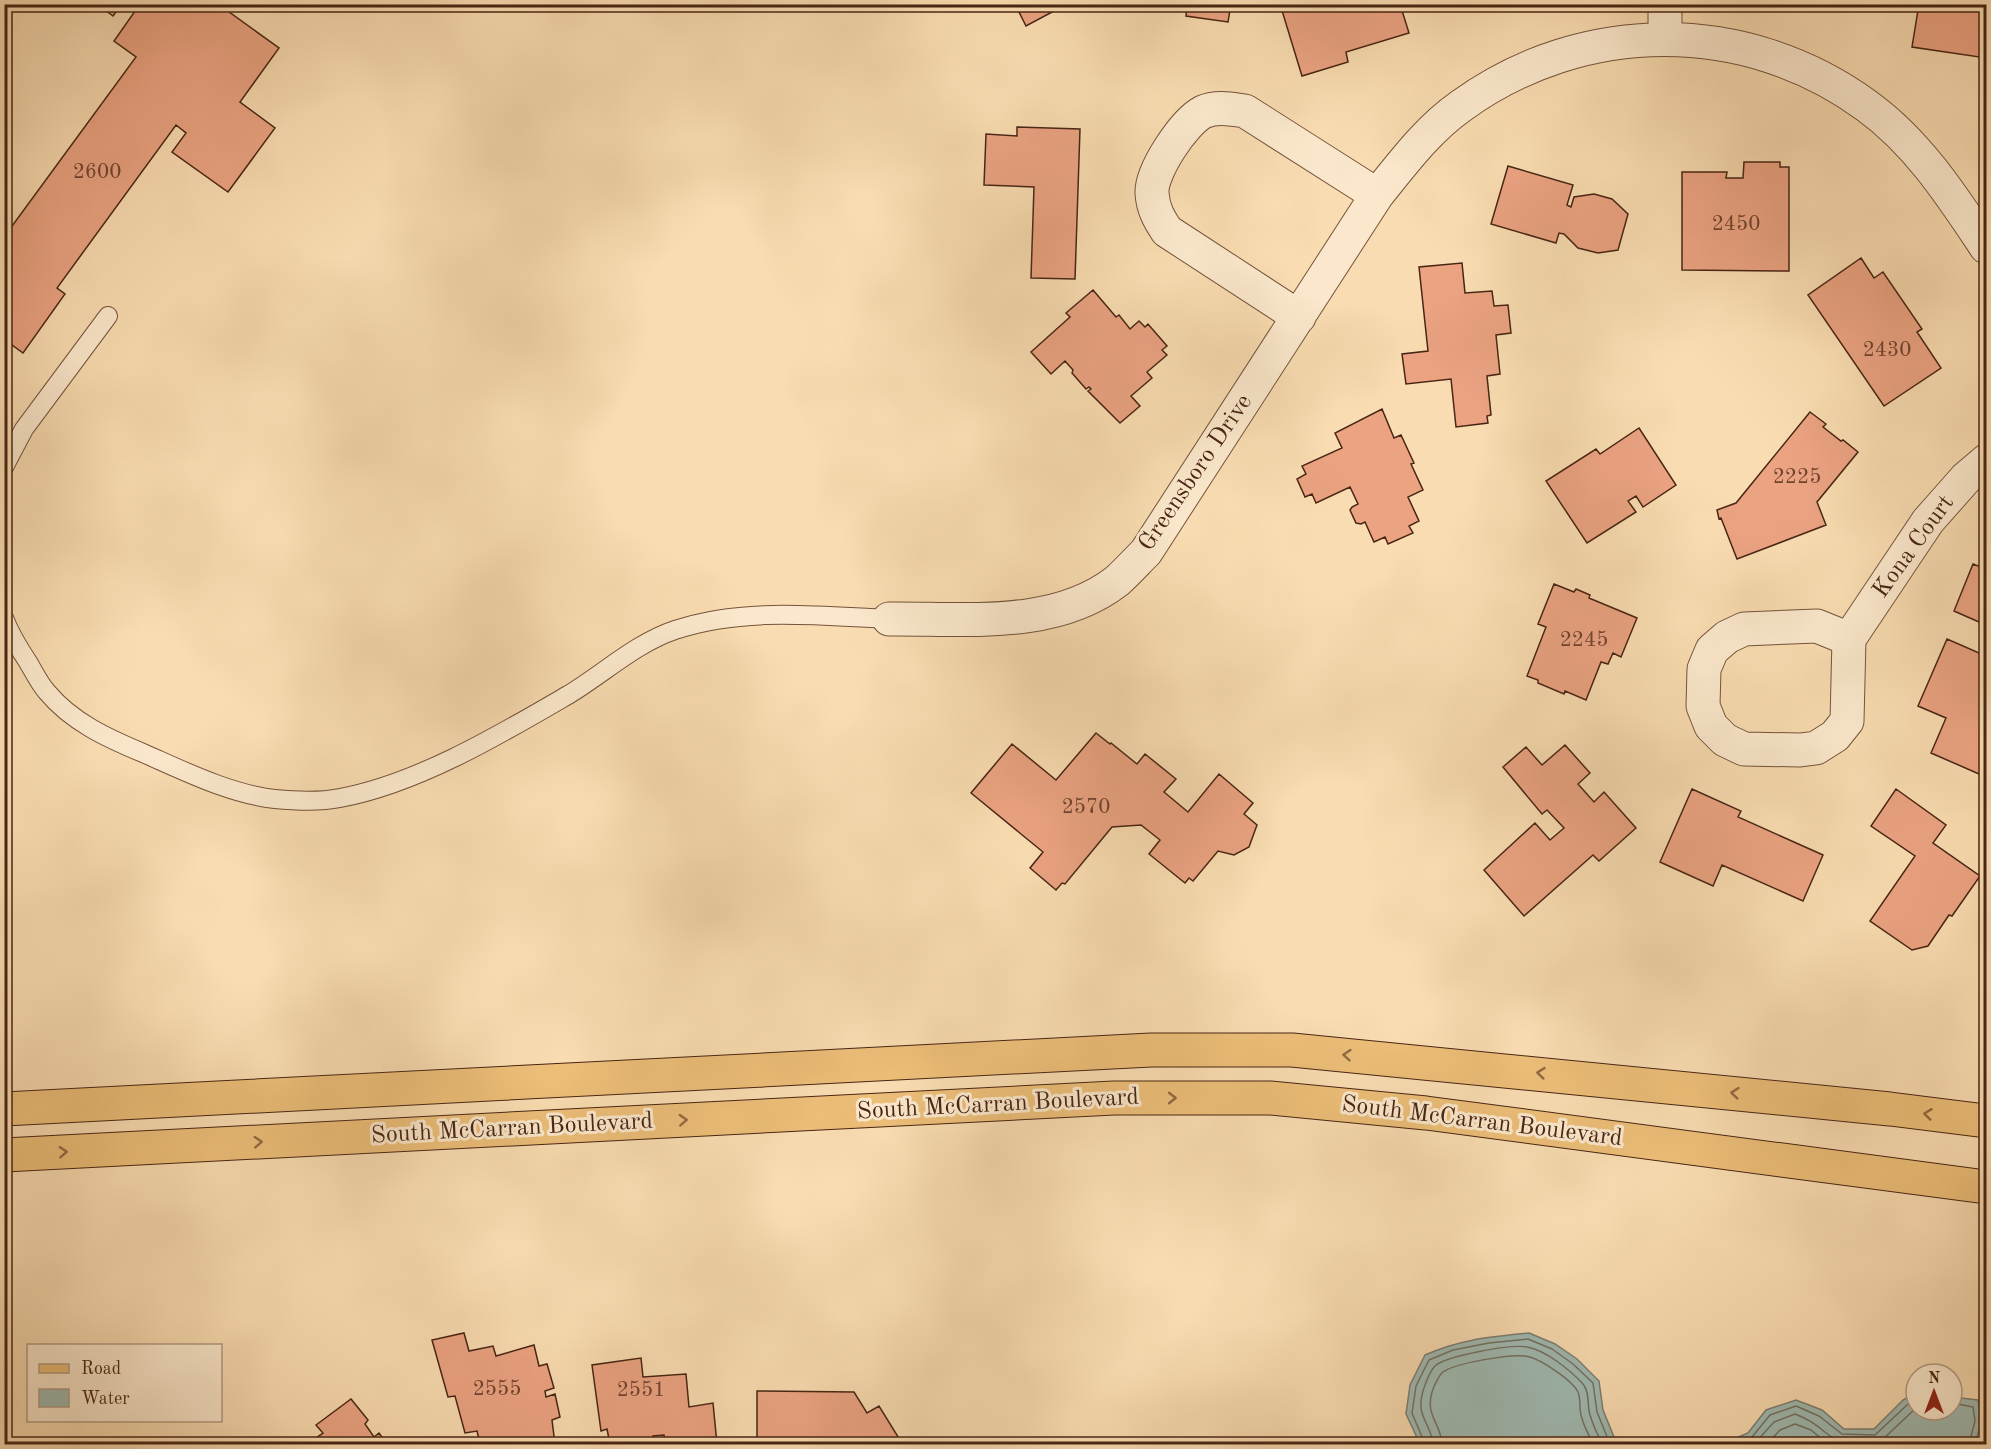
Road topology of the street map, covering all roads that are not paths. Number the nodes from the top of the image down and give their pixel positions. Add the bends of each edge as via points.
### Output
1 (1665, 4) edge
2 (1665, 38) junction
3 (1377, 195) junction
4 (1986, 247) edge
5 (108, 316) dead end
6 (1299, 317) junction
7 (1986, 461) edge
8 (4, 467) edge
9 (4, 618) edge
10 (890, 619) joint
11 (1849, 639) junction
12 (4, 1109) edge
13 (1986, 1121) edge
14 (4, 1155) edge
15 (1986, 1187) edge

1 - 2 street
2 - 3 street, Greensboro Drive via 1613,42 1559,55 1506,77 1460,106 1419,142
2 - 4 street, Greensboro Drive via 1718,43 1770,56 1818,75 1868,106 1941,181
3 - 6 street, Greensboro Drive
3 - 6 street via 1245,111 1226,108 1205,111 1188,123 1157,171 1152,191 1155,214 1167,231
5 - 8 lane via 24,429
6 - 10 street, Greensboro Drive via 1146,552 1116,581 1088,599 1053,612 1014,618
7 - 11 street, Kona Court via 1928,521
9 - 10 lane via 9,633 46,691 74,718 103,736 210,783 273,799 307,801 339,799 381,788 431,768 570,694 673,631 772,614
11 - 11 street via 1847,721 1835,736 1816,748 1744,749 1725,740 1711,726 1703,706 1704,669 1712,651 1727,637 1744,629 1817,626
13 -> 12 main road, South McCarran Boulevard via 1292,1050 1128,1051
14 -> 15 main road, South McCarran Boulevard via 1114,1098 1270,1098 1426,1113

